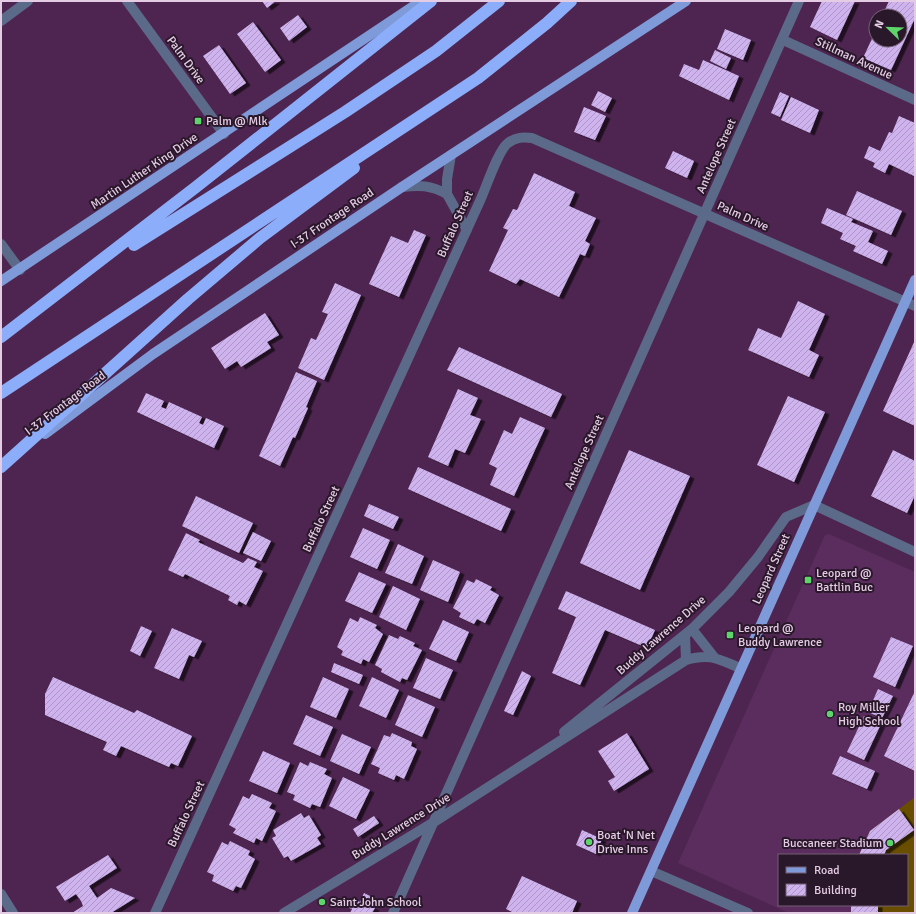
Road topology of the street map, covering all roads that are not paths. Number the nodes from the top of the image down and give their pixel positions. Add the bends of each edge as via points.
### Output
1 (28, 1) edge
2 (127, 1) edge
3 (421, 1) edge
4 (431, 1) edge
5 (499, 1) edge
6 (571, 1) edge
7 (686, 1) edge
8 (799, 1) edge
9 (1, 21) edge
10 (783, 40) junction
11 (915, 100) edge
12 (421, 117) junction
13 (224, 134) junction
14 (514, 139) joint
15 (452, 155) junction
16 (402, 187) junction
17 (447, 194) junction
18 (705, 213) junction
19 (467, 230) junction
20 (1, 244) edge
21 (20, 270) junction
22 (78, 280) junction
23 (915, 280) edge
24 (1, 281) edge
25 (905, 302) junction
26 (915, 306) edge
27 (1, 337) edge
28 (1, 393) edge
29 (1, 468) edge
30 (814, 506) junction
31 (915, 552) edge
32 (689, 632) junction
33 (714, 657) junction
34 (686, 660) junction
35 (740, 668) junction
36 (530, 759) junction
37 (434, 822) junction
38 (651, 871) junction
39 (1, 894) edge
40 (14, 913) edge
41 (154, 913) edge
42 (284, 913) edge
43 (393, 913) edge
44 (632, 913) edge
45 (748, 913) edge

1 - 9 street
2 - 13 street, Palm Drive
3 - 13 main road, Martin Luther King Drive
4 - 22 highway
5 - 22 highway via 436,51 345,112
6 - 12 highway via 547,24 478,78
7 - 15 main road, I-37 Frontage Road
8 - 10 street, Antelope Street
10 - 11 street, Stillman Avenue
10 - 18 street, Antelope Street
12 - 28 highway via 360,154
12 - 29 highway via 235,259
13 - 21 main road, Martin Luther King Drive
14 - 18 street, Palm Drive via 532,138
14 - 19 street, Buffalo Street via 500,154
15 - 16 main road, I-37 Frontage Road
15 - 17 street
16 - 17 street via 422,185
16 - 29 main road, I-37 Frontage Road via 153,354
17 - 19 street
18 - 25 street, Palm Drive
18 - 37 street, Antelope Street
19 - 41 street, Buffalo Street
20 - 21 street
21 - 24 main road, Martin Luther King Drive
22 - 27 highway
23 - 25 main road, Leopard Street
25 - 26 street, Palm Drive
25 - 30 main road, Leopard Street
30 - 31 street
30 - 32 street, Buddy Lawrence Drive via 786,517 758,557
30 - 35 main road, Leopard Street
32 - 33 street
32 - 34 street
32 - 36 street, Buddy Lawrence Drive
33 - 34 street, Buddy Lawrence Drive via 700,656
33 - 35 street, Buddy Lawrence Drive
34 - 36 street, Buddy Lawrence Drive
35 - 38 main road, Leopard Street
36 - 37 street, Buddy Lawrence Drive
37 - 42 street, Buddy Lawrence Drive
37 - 43 street, Antelope Street
38 - 44 main road, Leopard Street
38 - 45 street
39 - 40 street

